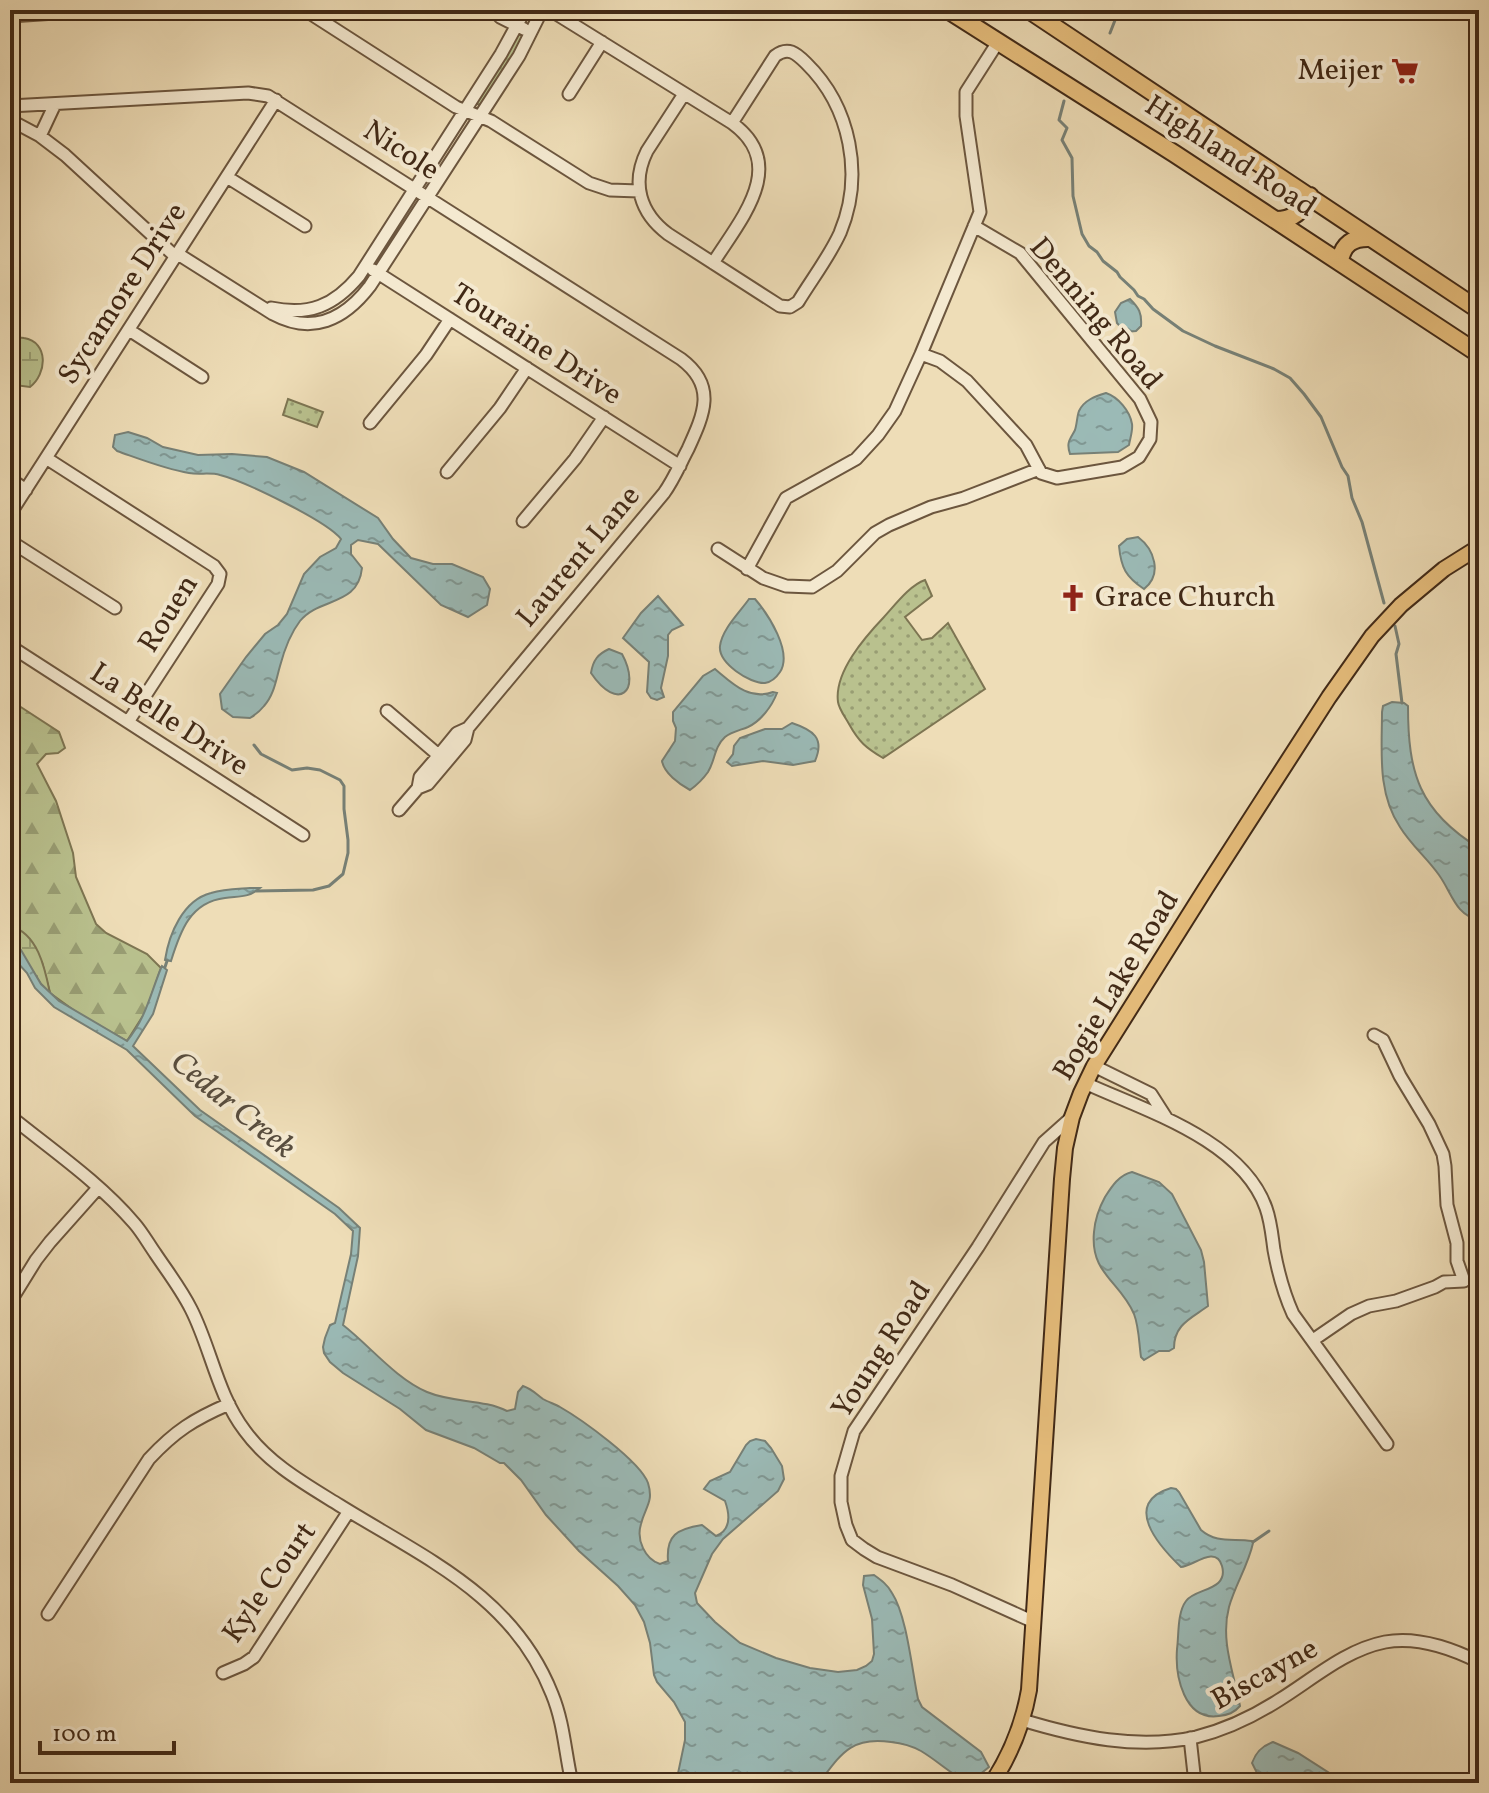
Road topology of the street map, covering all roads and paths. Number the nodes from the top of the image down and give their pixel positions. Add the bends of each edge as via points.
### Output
1 (101, 10) edge
2 (305, 10) edge
3 (495, 10) edge
4 (525, 10) edge
5 (542, 10) edge
6 (550, 10) edge
7 (948, 10) edge
8 (1029, 10) edge
9 (10, 16) edge
10 (518, 26) junction
11 (532, 33) junction
12 (602, 42) junction
13 (998, 42) junction
14 (569, 94) dead end
15 (684, 94) junction
16 (276, 100) junction
17 (55, 104) junction
18 (10, 106) edge
19 (465, 111) junction
20 (480, 116) junction
21 (10, 120) edge
22 (732, 123) junction
23 (40, 136) junction
24 (227, 177) junction
25 (415, 189) junction
26 (639, 191) junction
27 (1310, 196) junction
28 (428, 197) junction
29 (1276, 220) junction
30 (305, 226) dead end
31 (974, 226) junction
32 (1371, 238) junction
33 (177, 255) junction
34 (1340, 262) junction
35 (713, 263) junction
36 (366, 265) junction
37 (379, 273) junction
38 (259, 304) junction
39 (1479, 310) edge
40 (450, 319) junction
41 (129, 330) junction
42 (921, 354) junction
43 (1479, 354) edge
44 (527, 368) junction
45 (202, 377) dead end
46 (705, 403) joint
47 (604, 417) junction
48 (370, 423) dead end
49 (46, 458) junction
50 (680, 466) junction
51 (1039, 469) junction
52 (447, 472) dead end
53 (10, 479) edge
54 (26, 490) junction
55 (10, 514) edge
56 (523, 521) dead end
57 (10, 541) edge
58 (1479, 547) edge
59 (718, 549) dead end
60 (747, 569) junction
61 (115, 608) dead end
62 (10, 646) edge
63 (387, 711) dead end
64 (128, 722) junction
65 (443, 758) junction
66 (399, 810) dead end
67 (303, 835) dead end
68 (1374, 1035) dead end
69 (1094, 1066) junction
70 (1085, 1083) junction
71 (10, 1116) edge
72 (1072, 1117) junction
73 (1168, 1120) junction
74 (98, 1188) junction
75 (10, 1302) edge
76 (1313, 1340) junction
77 (229, 1404) junction
78 (1387, 1444) dead end
79 (349, 1511) junction
80 (48, 1614) dead end
81 (1034, 1622) junction
82 (1479, 1662) edge
83 (223, 1673) dead end
84 (1022, 1720) junction
85 (1190, 1738) junction
86 (572, 1783) edge
87 (992, 1783) edge
88 (1195, 1783) edge

1 - 9 street
2 - 19 street
3 - 10 street
4 - 10 street
5 - 11 street
6 - 12 street
7 - 13 highway, Highland Road
8 - 27 highway, Highland Road
10 - 11 street
10 - 19 street
11 - 20 street
12 - 14 street
12 - 15 street
13 - 29 highway, Highland Road
13 - 31 street via 966,92 980,212
15 - 22 street
15 - 26 street via 644,157
16 - 17 street, Nicole via 253,93
16 - 24 street, Sycamore Drive
16 - 25 street, Nicole
17 - 18 street, Nicole
17 - 23 street
19 - 20 street
19 - 25 street
20 - 26 street via 594,186
20 - 28 street
21 - 23 street
22 - 35 street via 752,145 759,180
22 - 35 street via 773,58 787,50 796,54 822,82 845,125 851,193 832,249 792,306 785,307
23 - 33 street
24 - 30 street
24 - 33 street, Sycamore Drive
25 - 28 street, Nicole
25 - 36 street
26 - 35 street via 655,223
27 - 29 highway via 1295,215
27 - 32 highway, Highland Road
28 - 37 street
28 - 46 street, Nicole via 684,361 701,382
29 - 34 highway, Highland Road
31 - 42 street
31 - 51 street, Denning Road via 1020,253 1140,399 1151,422 1150,439 1139,457 1122,467 1057,478
32 - 34 highway via 1350,241
32 - 39 highway, Highland Road
33 - 38 street
33 - 41 street, Sycamore Drive
34 - 43 highway, Highland Road
36 - 37 street, Touraine Drive
36 - 38 street via 343,293 324,305 292,311
37 - 38 street via 352,306 324,322 292,322
37 - 40 street, Touraine Drive
40 - 44 street, Touraine Drive
40 - 48 street
41 - 45 street
41 - 49 street, Sycamore Drive
42 - 51 street via 967,381 1026,445
42 - 60 street via 878,435 856,459 786,498
44 - 47 street, Touraine Drive
44 - 52 street
46 - 50 street, Laurent Lane
47 - 50 street, Touraine Drive
47 - 56 street
49 - 54 street, Sycamore Drive
49 - 64 street, Rouen via 218,571 218,584
50 - 65 street, Laurent Lane via 655,505 468,728 465,740
51 - 60 street via 889,525 812,587 786,586
53 - 54 street
54 - 55 street, Sycamore Drive
57 - 61 street
58 - 69 main road, Bogie Lake Road via 1415,591 1360,652
59 - 60 street
62 - 64 street, La Belle Drive
63 - 65 street
64 - 67 street, La Belle Drive
65 - 66 street, Laurent Lane via 428,784
68 - 76 street via 1383,1040 1443,1154 1447,1205 1464,1281 1444,1282 1369,1306
69 - 70 main road, Bogie Lake Road
69 - 73 street via 1151,1094
70 - 72 main road, Bogie Lake Road
70 - 73 street
71 - 74 street
72 - 81 main road, Bogie Lake Road via 1062,1179
72 - 81 street, Young Road via 1038,1151 854,1431 841,1476 841,1502 852,1540 877,1557
73 - 76 street via 1227,1155 1254,1183 1267,1210 1286,1298
74 - 75 street via 36,1260
74 - 77 street via 135,1224 191,1309
76 - 78 street
77 - 79 street via 245,1431 277,1465
77 - 80 street via 182,1428 149,1459
79 - 83 street, Kyle Court via 254,1657
79 - 86 street via 474,1589 506,1619 553,1695
81 - 84 main road, Bogie Lake Road
82 - 85 street, Biscayne via 1415,1641 1386,1642 1356,1652 1256,1714
84 - 85 street, Biscayne via 1136,1743
84 - 87 main road, Bogie Lake Road
85 - 88 street

